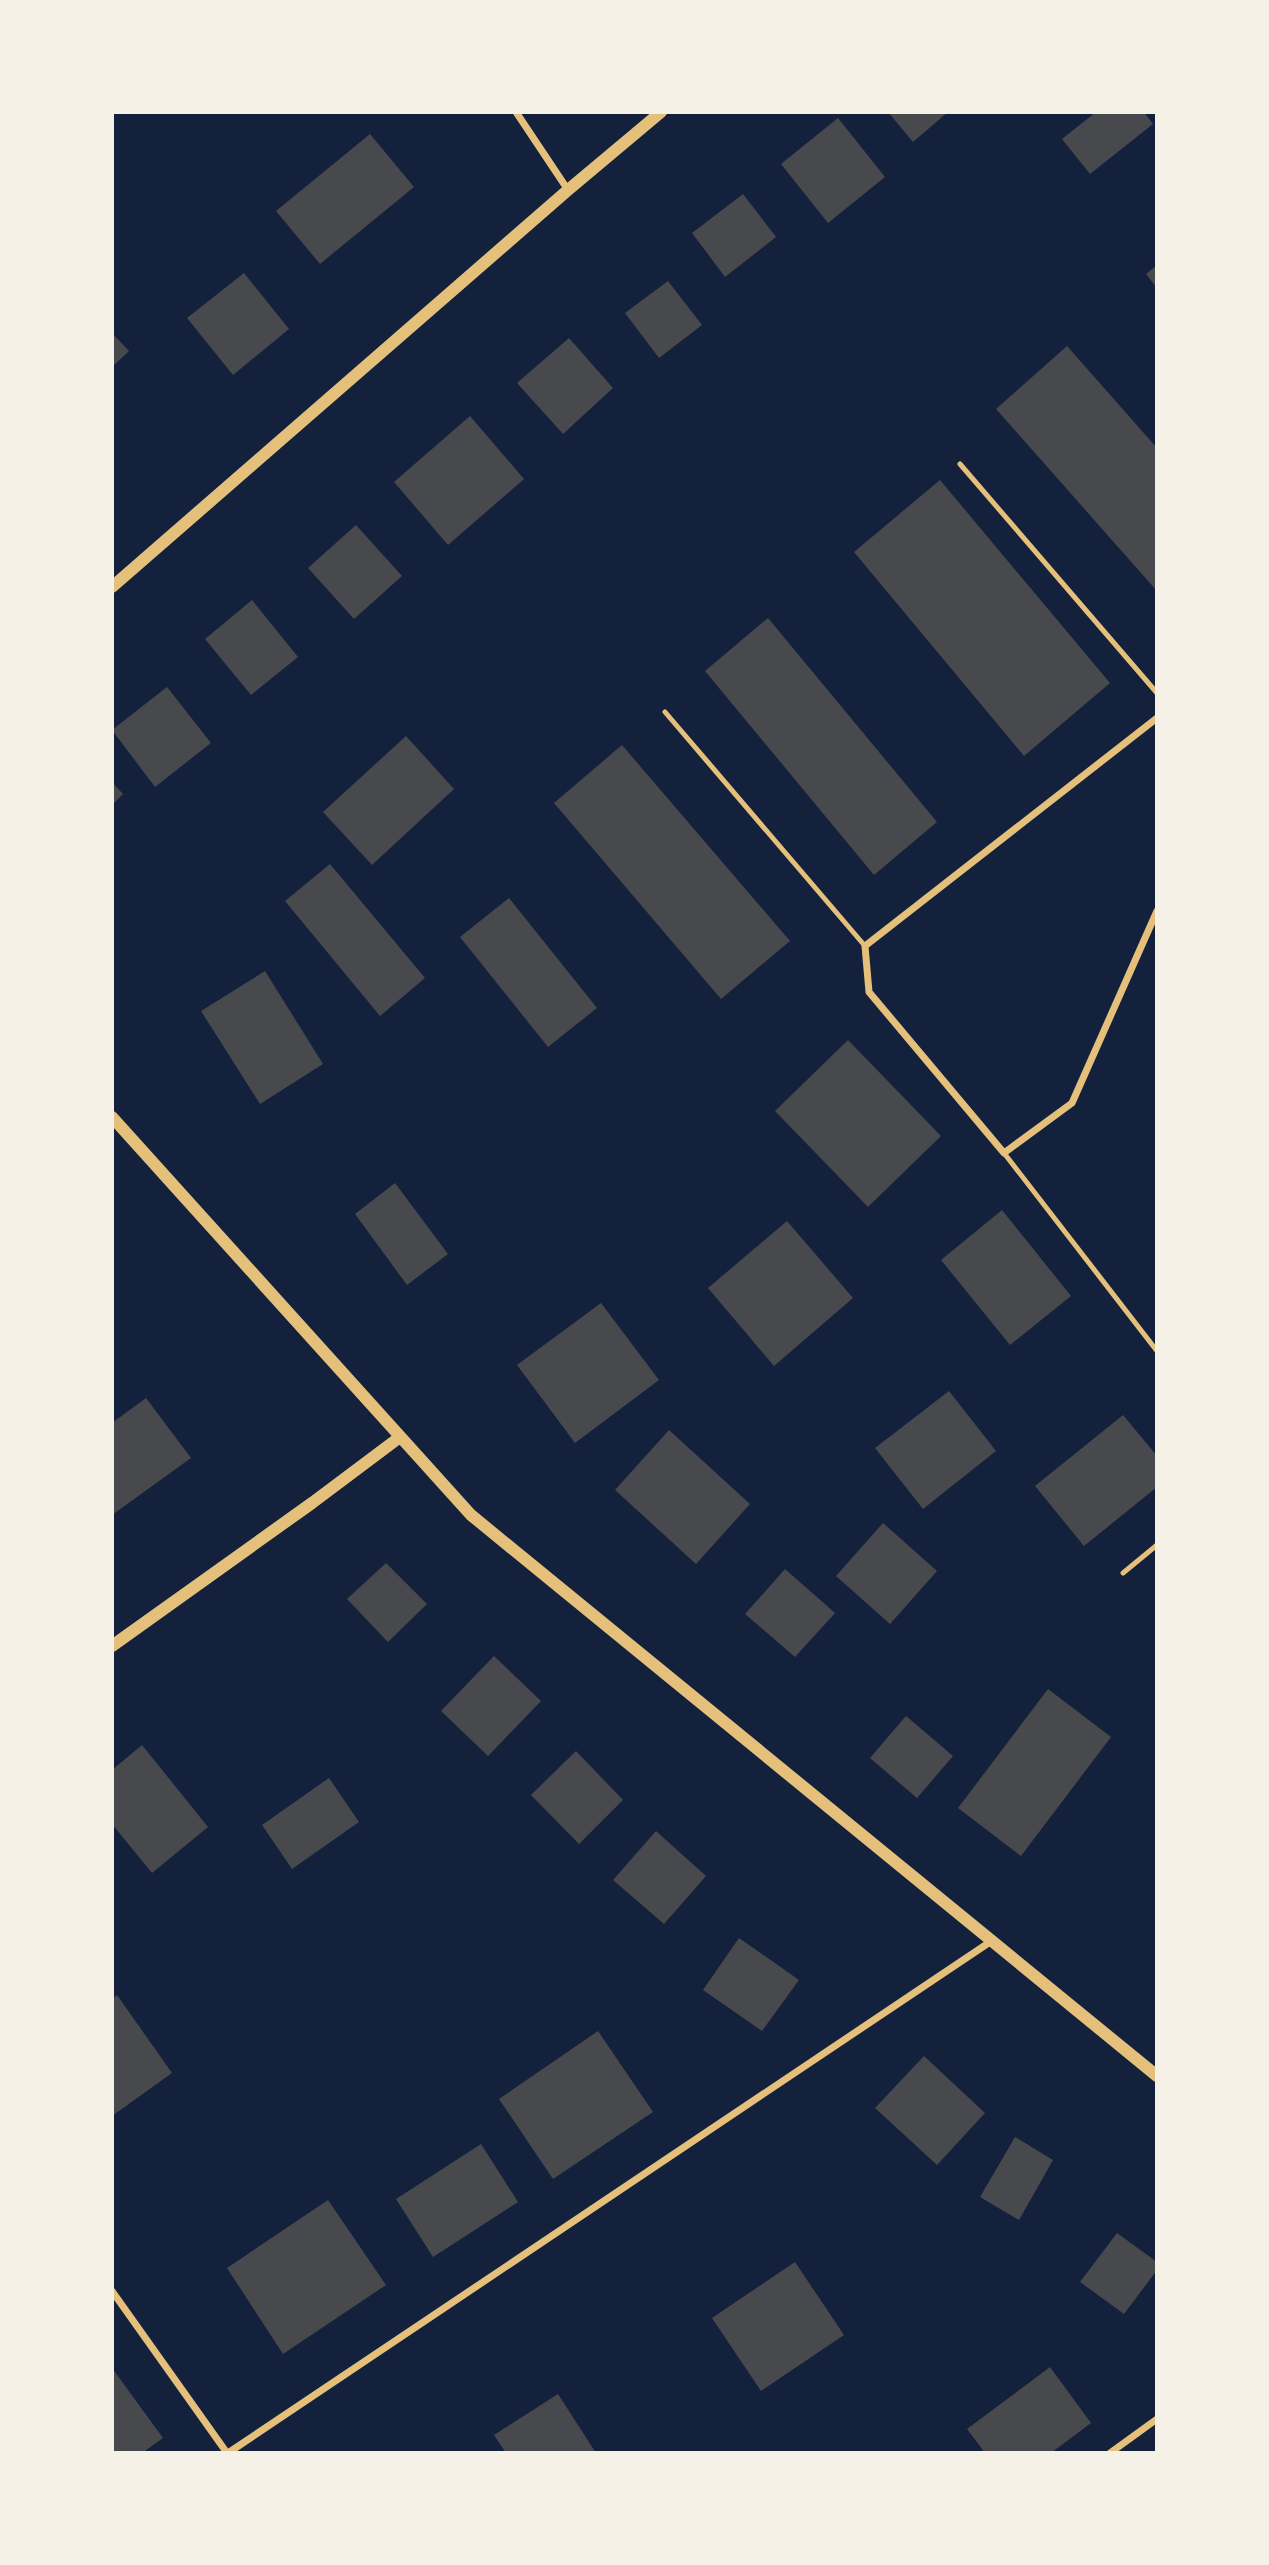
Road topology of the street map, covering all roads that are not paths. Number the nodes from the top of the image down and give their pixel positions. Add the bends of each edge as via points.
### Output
1 (516, 112) edge
2 (661, 112) edge
3 (568, 190) junction
4 (960, 464) dead end
5 (112, 587) edge
6 (1157, 693) edge
7 (665, 712) dead end
8 (1157, 718) edge
9 (1157, 911) edge
10 (865, 946) junction
11 (112, 1117) edge
12 (1004, 1153) junction
13 (1157, 1351) edge
14 (400, 1437) junction
15 (1157, 1545) edge
16 (1123, 1573) dead end
17 (112, 1646) edge
18 (990, 1942) junction
19 (1157, 2076) edge
20 (112, 2291) edge
21 (1157, 2419) edge
22 (228, 2453) edge
23 (1110, 2453) edge

1 - 3 street
2 - 3 street
3 - 5 street
4 - 6 lane
7 - 10 lane
8 - 10 street
9 - 12 street via 1072,1103
10 - 12 street via 869,992
11 - 14 street
12 - 13 lane
14 - 17 street
14 - 18 street via 471,1515
15 - 16 lane
18 - 19 street
18 - 22 street
20 - 22 street
21 - 23 street

